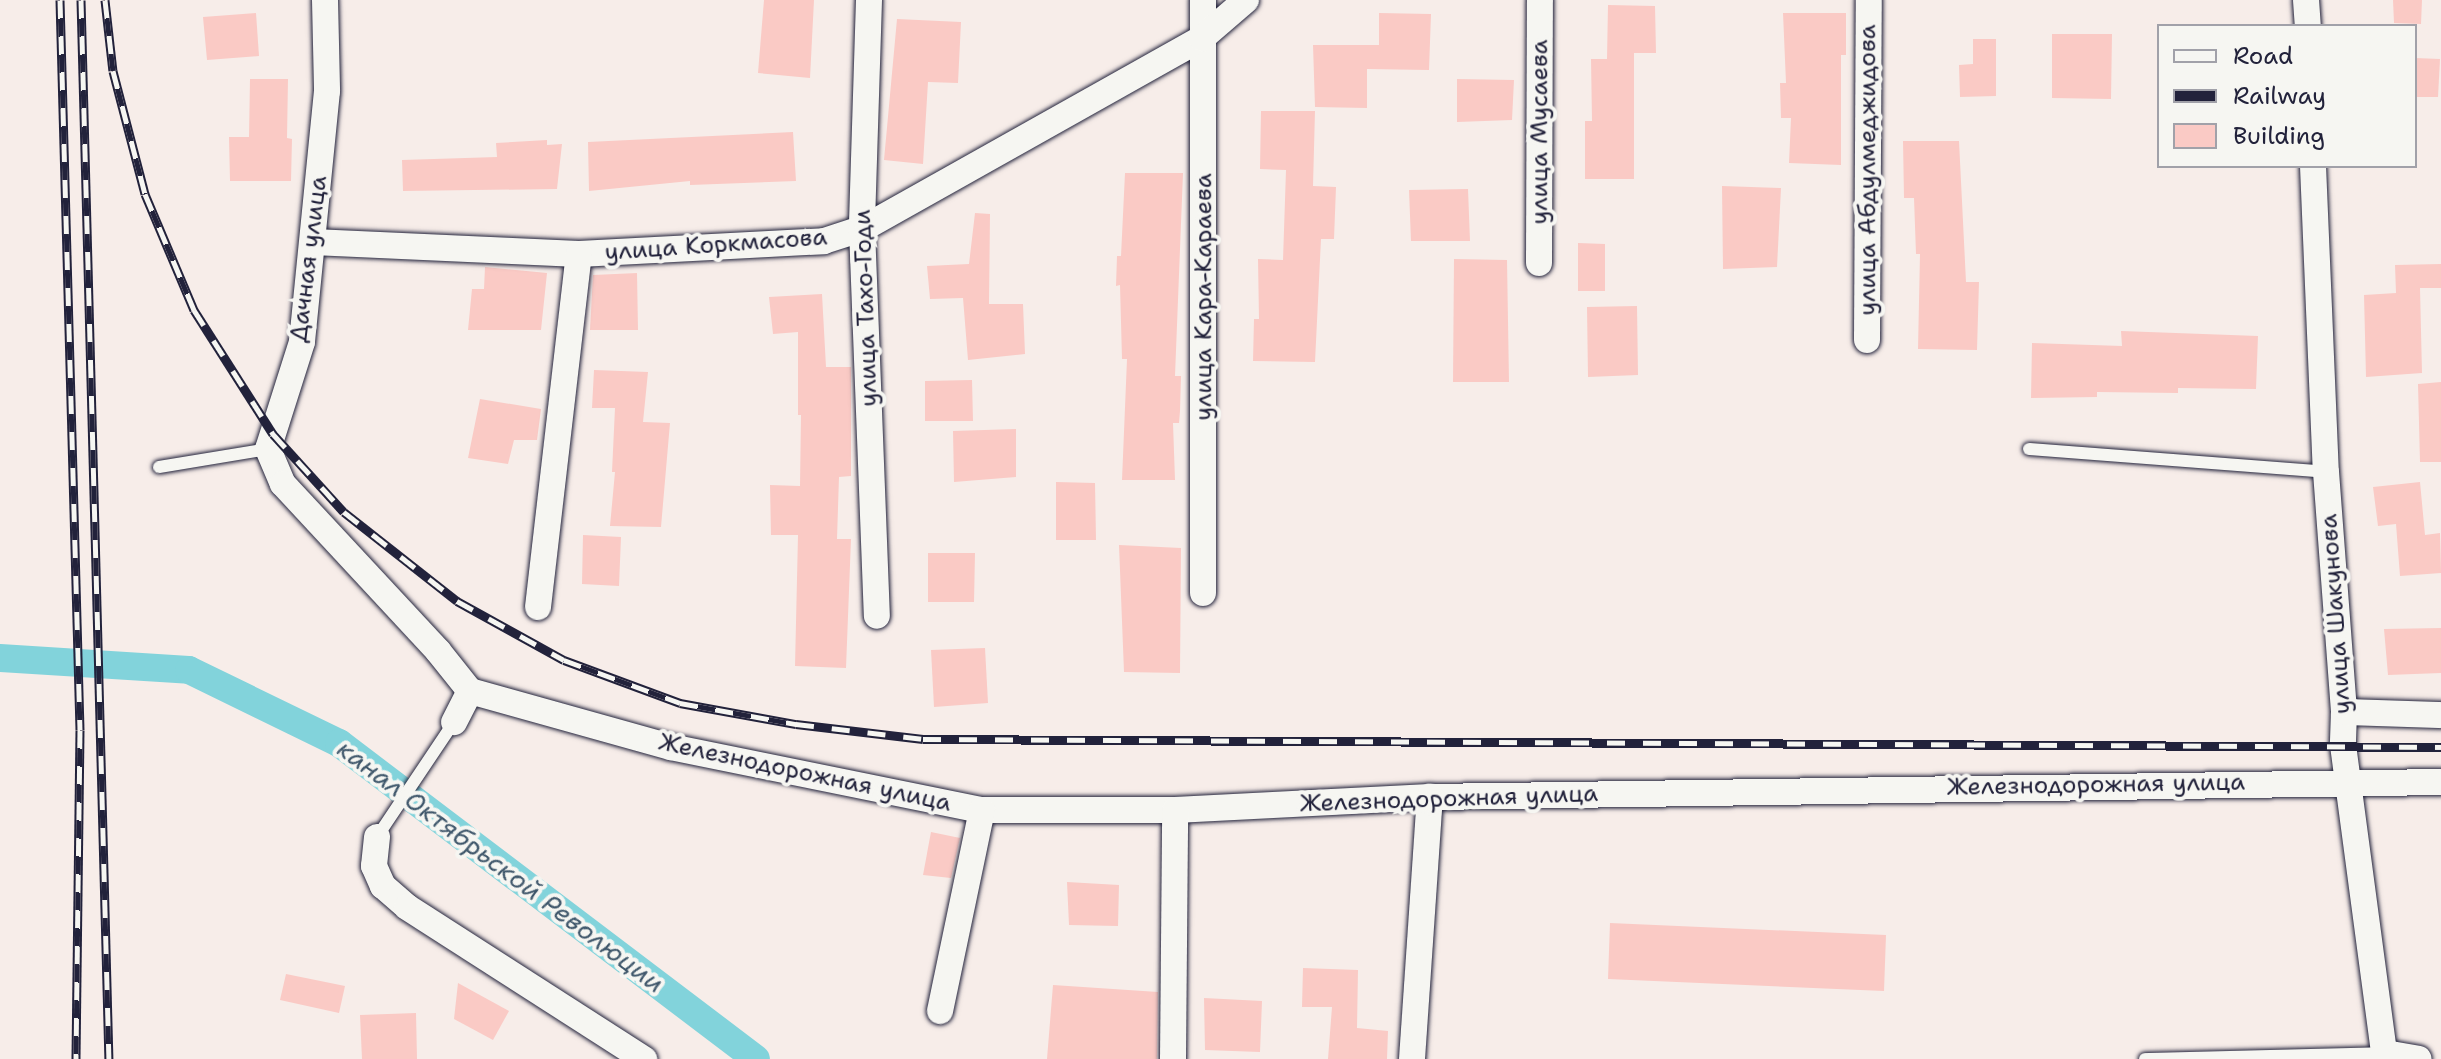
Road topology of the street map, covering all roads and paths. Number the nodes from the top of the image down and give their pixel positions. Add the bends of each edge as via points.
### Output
1 (325, 0) edge
2 (869, 0) edge
3 (1203, 0) edge
4 (1246, 0) edge
5 (1540, 0) edge
6 (1869, 0) edge
7 (2306, 0) edge
8 (2308, 24) edge
9 (1202, 38) junction
10 (2313, 168) edge
11 (862, 229) junction
12 (313, 242) junction
13 (579, 254) junction
14 (1539, 263) dead end
15 (1867, 340) dead end
16 (268, 449) junction
17 (2029, 449) dead end
18 (159, 467) dead end
19 (2326, 472) junction
20 (1203, 593) dead end
21 (538, 607) dead end
22 (877, 616) dead end
23 (470, 691) junction
24 (2344, 712) junction
25 (2441, 715) edge
26 (454, 722) joint
27 (2348, 781) junction
28 (2441, 782) edge
29 (1430, 797) junction
30 (982, 810) junction
31 (1175, 810) junction
32 (377, 837) joint
33 (940, 1011) dead end
34 (2385, 1056) edge
35 (644, 1059) edge
36 (1173, 1059) edge
37 (1412, 1059) edge
38 (2145, 1059) edge
39 (2418, 1059) edge

1 - 12 street, Дачная улица via 327,91
2 - 11 street, улица Тахо-Годи
3 - 9 street, улица Кара-Караева
4 - 9 street, улица Коркмасова
5 - 14 street, улица Мусаева
6 - 15 street, улица Абдулмеджидова
7 - 8 street
9 - 11 street, улица Коркмасова
9 - 20 street, улица Кара-Караева
10 - 19 street, улица Шакунова
11 - 13 street, улица Коркмасова via 824,241
11 - 22 street, улица Тахо-Годи
12 - 13 street, улица Коркмасова
12 - 16 street, Дачная улица via 302,342
13 - 21 street
16 - 18 lane
16 - 23 street via 283,484
17 - 19 lane
19 - 24 street, улица Шакунова
23 - 26 street
23 - 30 street, Железнодорожная улица via 671,747
24 - 25 street
24 - 27 street, улица Шакунова
26 - 32 lane
27 - 28 street, Железнодорожная улица
27 - 29 street, Железнодорожная улица
27 - 34 street, улица Шакунова
29 - 31 street, Железнодорожная улица
29 - 37 street
30 - 31 street, Железнодорожная улица
30 - 33 street
31 - 36 street
32 - 35 street via 374,866 383,886 399,900
34 - 38 lane
34 - 39 street

